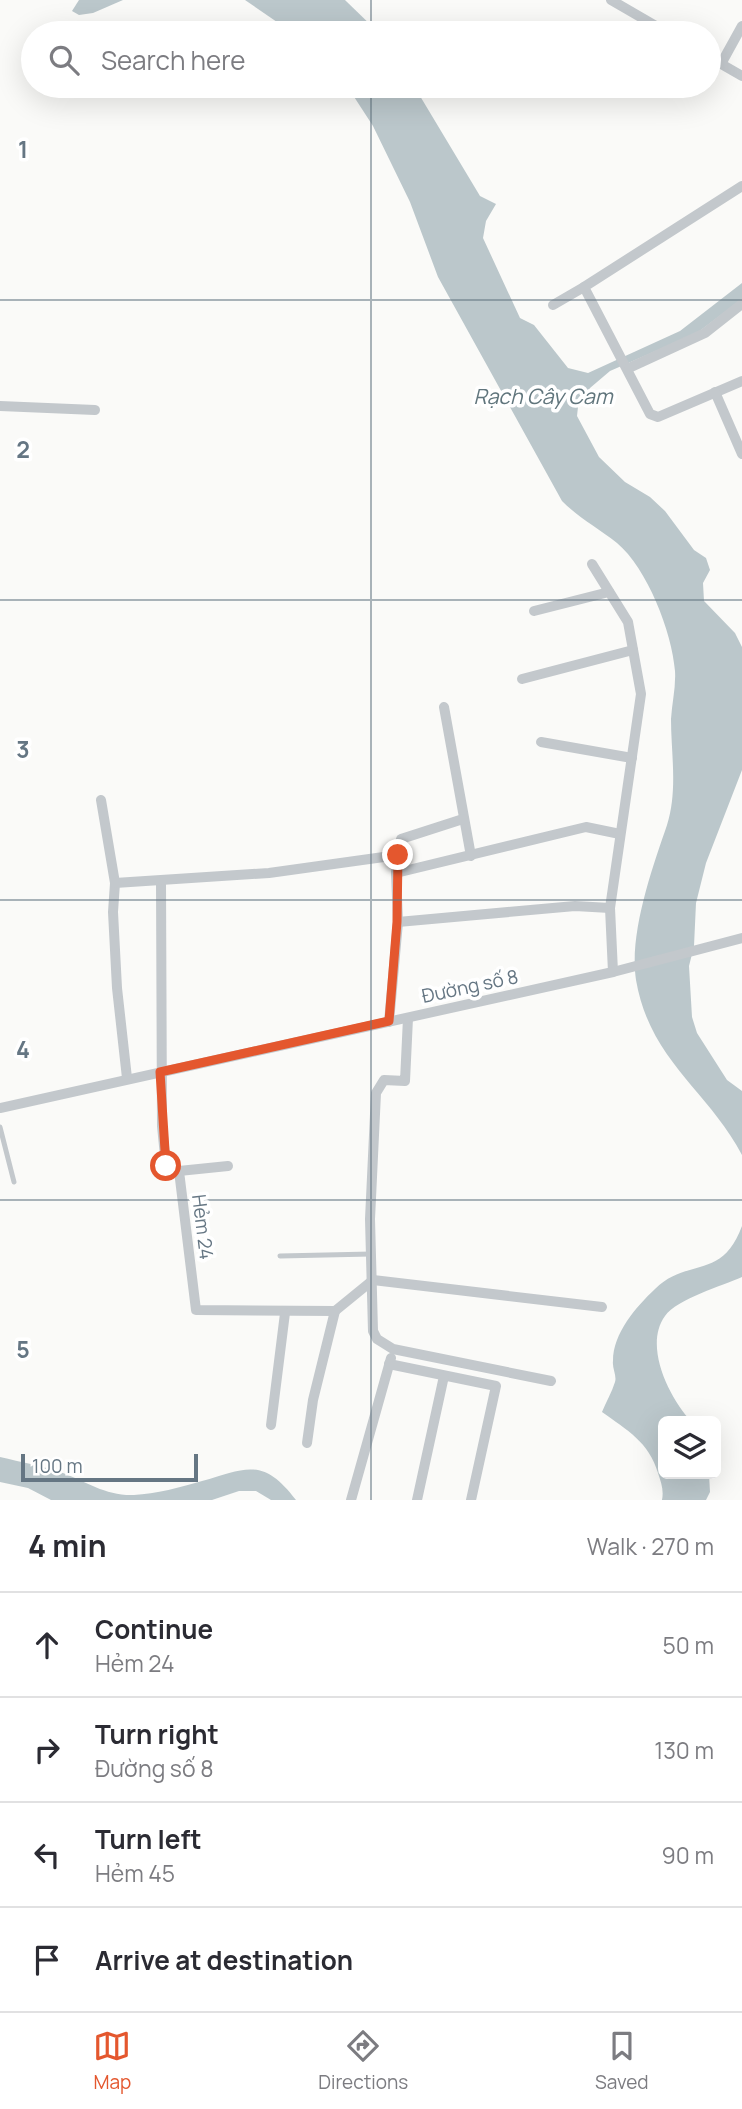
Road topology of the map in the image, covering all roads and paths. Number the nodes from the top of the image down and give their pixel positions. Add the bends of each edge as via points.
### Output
1 (611, 0) edge
2 (647, 21) edge
3 (742, 26) edge
4 (721, 64) joint
5 (742, 76) edge
6 (742, 186) edge
7 (584, 287) junction
8 (742, 304) edge
9 (553, 305) dead end
10 (629, 368) junction
11 (742, 380) edge
12 (715, 393) junction
13 (0, 406) edge
14 (95, 410) dead end
15 (742, 454) edge
16 (592, 565) dead end
17 (609, 592) junction
18 (534, 611) dead end
19 (633, 650) junction
20 (522, 679) dead end
21 (444, 707) dead end
22 (541, 742) dead end
23 (632, 758) junction
24 (101, 800) dead end
25 (463, 819) junction
26 (620, 834) junction
27 (398, 855) junction
28 (471, 856) junction
29 (396, 873) junction
30 (161, 881) junction
31 (115, 883) junction
32 (610, 908) junction
33 (397, 922) junction
34 (742, 938) edge
35 (617, 971) junction
36 (408, 1018) junction
37 (389, 1021) junction
38 (160, 1072) junction
39 (127, 1078) junction
40 (0, 1108) edge
41 (0, 1127) edge
42 (228, 1166) dead end
43 (179, 1171) junction
44 (15, 1182) dead end
45 (372, 1254) junction
46 (280, 1256) dead end
47 (373, 1280) junction
48 (602, 1307) dead end
49 (335, 1311) junction
50 (285, 1313) junction
51 (393, 1349) junction
52 (389, 1364) junction
53 (444, 1376) junction
54 (551, 1381) dead end
55 (271, 1424) dead end
56 (307, 1443) dead end
57 (351, 1500) edge
58 (417, 1500) edge
59 (471, 1500) edge

1 - 2 street
3 - 4 street
4 - 5 street
6 - 7 street
7 - 9 street
7 - 10 street
8 - 10 street via 705,333
10 - 12 street via 650,414 658,417
11 - 12 street
12 - 15 street
13 - 14 street
16 - 17 street
17 - 18 street
17 - 19 street via 628,622
19 - 20 street
19 - 23 street via 641,694
21 - 25 street
22 - 23 street
23 - 26 street
24 - 31 street
25 - 27 street via 401,839
25 - 28 street
26 - 28 street via 586,827
26 - 32 street
27 - 29 street
27 - 30 street via 269,873
28 - 29 street
29 - 33 street
30 - 31 street
30 - 38 street via 164,1037
31 - 39 street via 117,988
32 - 33 street via 575,906
32 - 35 street
33 - 37 street
34 - 35 street, Đường số 8
35 - 36 street, Đường số 8
36 - 37 street, Đường số 8
36 - 45 street via 405,1081 384,1080 376,1093
37 - 38 street, Đường số 8
38 - 39 street, Đường số 8
38 - 43 street, Hẻm 24 via 166,1166
39 - 40 street, Đường số 8
41 - 44 lane
42 - 43 street
43 - 50 street, Hẻm 24 via 196,1310
45 - 46 lane
45 - 47 street
47 - 48 street
47 - 49 street
47 - 51 street via 373,1331
49 - 50 street
49 - 56 street
50 - 55 street
51 - 52 street
51 - 54 street
52 - 53 street
52 - 57 street
53 - 58 street
53 - 59 street via 496,1386

